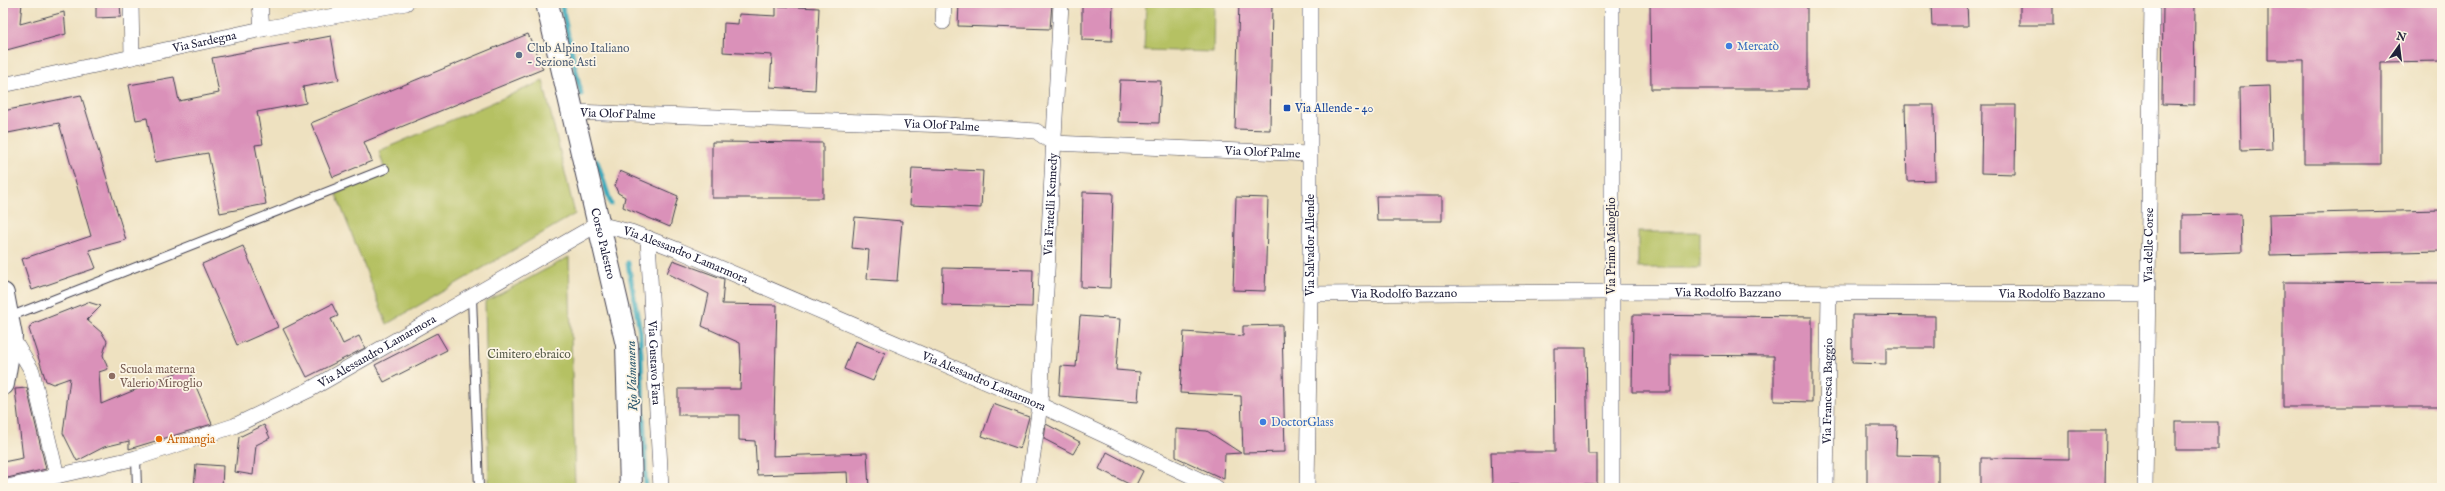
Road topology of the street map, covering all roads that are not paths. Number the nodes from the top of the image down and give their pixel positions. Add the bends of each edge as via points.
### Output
1 (131, 3) edge
2 (260, 3) edge
3 (547, 3) edge
4 (944, 3) edge
5 (1061, 3) edge
6 (1310, 3) edge
7 (1612, 3) edge
8 (2152, 3) edge
9 (400, 4) edge
10 (943, 22) dead end
11 (262, 29) junction
12 (132, 57) junction
13 (3, 85) edge
14 (572, 112) junction
15 (1053, 143) junction
16 (1309, 154) junction
17 (385, 169) dead end
18 (598, 224) junction
19 (648, 238) junction
20 (1611, 292) junction
21 (1829, 293) junction
22 (3, 294) edge
23 (1310, 294) junction
24 (2146, 294) junction
25 (472, 297) junction
26 (10, 327) junction
27 (3, 384) edge
28 (1040, 405) junction
29 (136, 458) junction
30 (57, 476) junction
31 (3, 488) edge
32 (138, 488) edge
33 (478, 488) edge
34 (631, 488) edge
35 (661, 488) edge
36 (1028, 488) edge
37 (1217, 488) edge
38 (1307, 488) edge
39 (1612, 488) edge
40 (1826, 488) edge
41 (2145, 488) edge

1 - 12 street
2 - 11 street
3 - 14 street, Corso Palestro
4 - 10 street
5 - 15 street, Via Fratelli Kennedy
6 - 16 street, Via Salvador Allende
7 - 20 street, Via Primo Maioglio
8 - 24 street, Via delle Corse
9 - 11 street, Via Sardegna
11 - 12 street, Via Sardegna
12 - 13 street, Via Sardegna
14 - 15 street, Via Olof Palme via 949,125 1036,132
14 - 18 street, Corso Palestro
15 - 16 street, Via Olof Palme
15 - 28 street, Via Fratelli Kennedy
16 - 23 street, Via Salvador Allende
17 - 26 lane
18 - 19 street, Via Alessandro Lamarmora
18 - 25 street, Via Alessandro Lamarmora
18 - 34 street, Corso Palestro via 627,345
19 - 28 street, Via Alessandro Lamarmora
19 - 35 street, Via Gustavo Fara
20 - 21 street, Via Rodolfo Bazzano
20 - 23 street, Via Rodolfo Bazzano
20 - 39 street, Via Primo Maioglio
21 - 24 street, Via Rodolfo Bazzano
21 - 40 street, Via Francesca Baggio
22 - 26 street
23 - 38 street, Via Salvador Allende
24 - 41 street, Via delle Corse
25 - 29 street, Via Alessandro Lamarmora via 309,390 248,420
25 - 33 lane
26 - 27 street
26 - 30 street via 32,371
28 - 36 street, Via Fratelli Kennedy
28 - 37 street, Via Alessandro Lamarmora
29 - 30 street, Via Alessandro Lamarmora
29 - 32 lane
30 - 31 street, Via Alessandro Lamarmora

